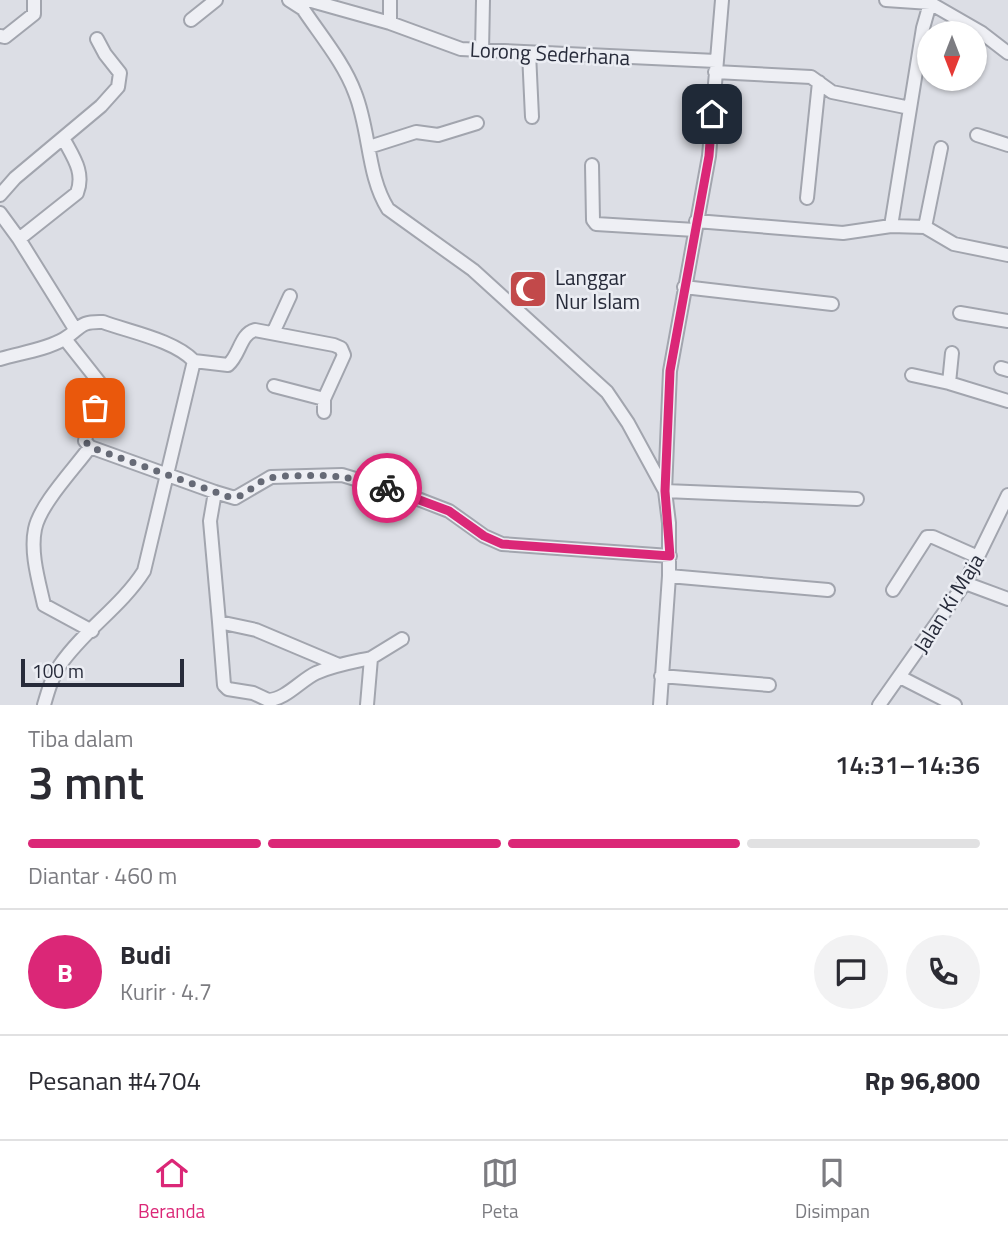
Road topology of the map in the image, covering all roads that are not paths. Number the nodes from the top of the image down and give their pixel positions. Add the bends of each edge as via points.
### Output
1 (34, 0) edge
2 (216, 0) edge
3 (390, 0) edge
4 (483, 0) edge
5 (722, 0) edge
6 (886, 0) edge
7 (297, 2) edge
8 (930, 2) edge
9 (191, 20) dead end
10 (390, 23) junction
11 (0, 36) edge
12 (97, 39) dead end
13 (482, 51) junction
14 (529, 52) junction
15 (1008, 53) edge
16 (716, 66) junction
17 (819, 82) junction
18 (910, 108) junction
19 (532, 117) dead end
20 (477, 123) dead end
21 (977, 135) dead end
22 (63, 138) junction
23 (1008, 145) edge
24 (369, 147) junction
25 (941, 148) dead end
26 (592, 164) dead end
27 (0, 195) edge
28 (807, 198) dead end
29 (0, 213) edge
30 (695, 226) junction
31 (891, 226) junction
32 (925, 227) junction
33 (19, 239) junction
34 (1008, 255) edge
35 (684, 288) junction
36 (290, 296) dead end
37 (832, 304) dead end
38 (960, 313) dead end
39 (1008, 321) edge
40 (75, 329) junction
41 (273, 333) junction
42 (65, 339) junction
43 (952, 353) dead end
44 (0, 359) edge
45 (194, 361) junction
46 (912, 375) dead end
47 (949, 383) junction
48 (274, 386) dead end
49 (1008, 401) edge
50 (90, 447) junction
51 (169, 474) junction
52 (665, 491) junction
53 (215, 492) junction
54 (1008, 495) edge
55 (857, 499) dead end
56 (670, 556) junction
57 (978, 557) junction
58 (669, 576) junction
59 (965, 583) junction
60 (828, 590) dead end
61 (893, 590) dead end
62 (1008, 599) edge
63 (219, 622) junction
64 (92, 631) junction
65 (402, 639) dead end
66 (371, 658) junction
67 (339, 665) junction
68 (661, 676) junction
69 (900, 677) junction
70 (769, 685) dead end
71 (44, 705) edge
72 (367, 705) edge
73 (660, 705) edge
74 (879, 705) edge
75 (955, 705) edge

1 - 11 street via 34,14 10,34
2 - 9 street
3 - 10 street
4 - 13 street
5 - 16 street
6 - 8 street
7 - 10 street, Lorong Sederhana
7 - 24 street via 345,69
8 - 15 street
8 - 18 street
10 - 13 street, Lorong Sederhana via 441,43
12 - 22 street via 121,79 101,106
13 - 14 street, Lorong Sederhana
14 - 16 street, Lorong Sederhana
14 - 19 street
16 - 17 street, Lorong Sederhana via 811,77
16 - 30 street via 709,156
17 - 18 street, Lorong Sederhana via 832,92
17 - 28 street
18 - 31 street
20 - 24 street via 438,135 416,132
21 - 23 street
22 - 27 street
22 - 33 street via 80,170 77,193
24 - 52 street via 388,209 482,277 607,392
25 - 32 street
26 - 30 street via 596,224
29 - 33 street
30 - 31 street via 843,233
30 - 35 street
31 - 32 street
32 - 34 street via 954,244
33 - 40 street
35 - 37 street
35 - 52 street via 670,371
36 - 41 street
38 - 39 street
40 - 42 street
40 - 45 street via 103,322 173,346
41 - 45 street via 248,332 228,365
41 - 48 street via 341,348 344,355 324,406
42 - 44 street
42 - 50 street via 102,388 89,421 85,441
43 - 47 street
45 - 51 street
46 - 47 street
47 - 49 street
50 - 51 street
50 - 64 street via 43,508 34,540 44,605
51 - 53 street
51 - 64 street via 144,572
52 - 55 street
52 - 56 street
53 - 56 street via 235,498 271,477 342,475 449,511 502,544
53 - 63 street via 210,521
54 - 57 street, Jalan Ki Maja
56 - 58 street
57 - 59 street, Jalan Ki Maja
57 - 61 street via 927,537
58 - 60 street
58 - 68 street
59 - 62 street
59 - 69 street, Jalan Ki Maja
63 - 67 street via 256,630
63 - 67 street via 228,689 273,700 316,673
64 - 71 street via 60,665
65 - 66 street
66 - 67 street
66 - 72 street
68 - 70 street
68 - 73 street
69 - 74 street, Jalan Ki Maja
69 - 75 street

